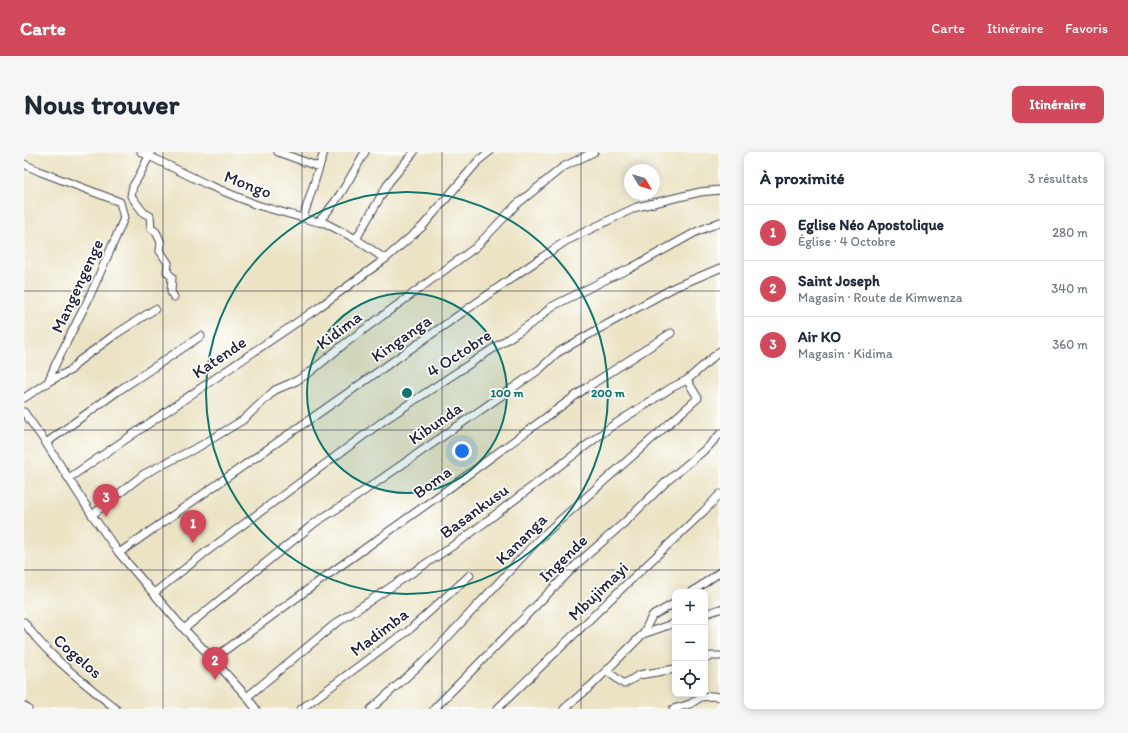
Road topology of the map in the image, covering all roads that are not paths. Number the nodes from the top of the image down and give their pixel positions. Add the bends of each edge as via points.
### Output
1 (141, 152) edge
2 (278, 152) edge
3 (324, 152) edge
4 (366, 152) edge
5 (414, 152) edge
6 (489, 152) edge
7 (594, 152) edge
8 (151, 154) edge
9 (24, 164) edge
10 (319, 167) junction
11 (720, 190) edge
12 (303, 218) junction
13 (318, 222) junction
14 (720, 222) edge
15 (356, 239) junction
16 (384, 258) junction
17 (720, 268) edge
18 (174, 297) dead end
19 (155, 309) dead end
20 (671, 333) dead end
21 (200, 336) dead end
22 (720, 351) edge
23 (687, 380) junction
24 (48, 382) junction
25 (24, 398) edge
26 (24, 412) edge
27 (720, 434) edge
28 (46, 443) junction
29 (69, 478) junction
30 (720, 494) edge
31 (92, 515) junction
32 (119, 553) junction
33 (720, 572) edge
34 (470, 575) dead end
35 (696, 589) edge
36 (154, 593) junction
37 (672, 604) edge
38 (720, 609) edge
39 (708, 613) edge
40 (24, 622) edge
41 (672, 624) edge
42 (184, 629) junction
43 (643, 634) junction
44 (720, 656) edge
45 (708, 658) edge
46 (213, 659) junction
47 (672, 669) edge
48 (607, 671) junction
49 (247, 697) junction
50 (720, 697) edge
51 (24, 706) edge
52 (28, 709) edge
53 (116, 709) edge
54 (256, 709) edge
55 (301, 709) edge
56 (371, 709) edge
57 (434, 709) edge
58 (497, 709) edge
59 (564, 709) edge
60 (673, 709) edge

1 - 8 street, Mongo
2 - 10 street
3 - 10 street
4 - 13 street via 327,214
5 - 15 street via 389,182
6 - 16 street, Katende via 479,160 422,227
7 - 31 street, Kidima via 563,167 516,205 476,247 309,373 275,390 243,420 200,446 144,474
8 - 12 street, Mongo via 206,184 257,205
8 - 18 street via 133,186 131,196 144,213 150,216 151,228 159,238 160,250 168,263 167,272 172,277 170,292
9 - 24 street, Mangengenge via 120,202 124,218
10 - 12 street
11 - 32 street, Kinganga via 700,192 637,207 566,241
12 - 13 street, Mongo
13 - 15 street
14 - 36 street, 4 Octobre via 551,307 538,319 386,418
15 - 16 street
16 - 29 street, Katende via 318,308
17 - 42 street, Kibunda via 675,287 557,353 540,369 316,522
19 - 24 street via 116,334 79,361 71,370
20 - 46 street, Boma via 586,388
21 - 28 street
22 - 23 street, Basankusu
23 - 49 street, Basankusu via 612,426 463,540 336,624
23 - 56 street, Kananga via 698,398 540,538 431,655
24 - 25 street
26 - 28 street
27 - 57 street, Ingende via 578,563
28 - 29 street
29 - 31 street
30 - 58 street, Mbujimayi
31 - 32 street
32 - 36 street
33 - 35 street
34 - 55 street, Madimba via 407,632
36 - 42 street
37 - 43 street via 652,616
38 - 39 street
40 - 53 street, Cogelos via 43,647
41 - 43 street
42 - 46 street
43 - 48 street
44 - 45 street
46 - 49 street
47 - 48 street via 638,675 626,684
48 - 59 street
49 - 54 street
50 - 60 street via 701,696 690,704
51 - 52 street

